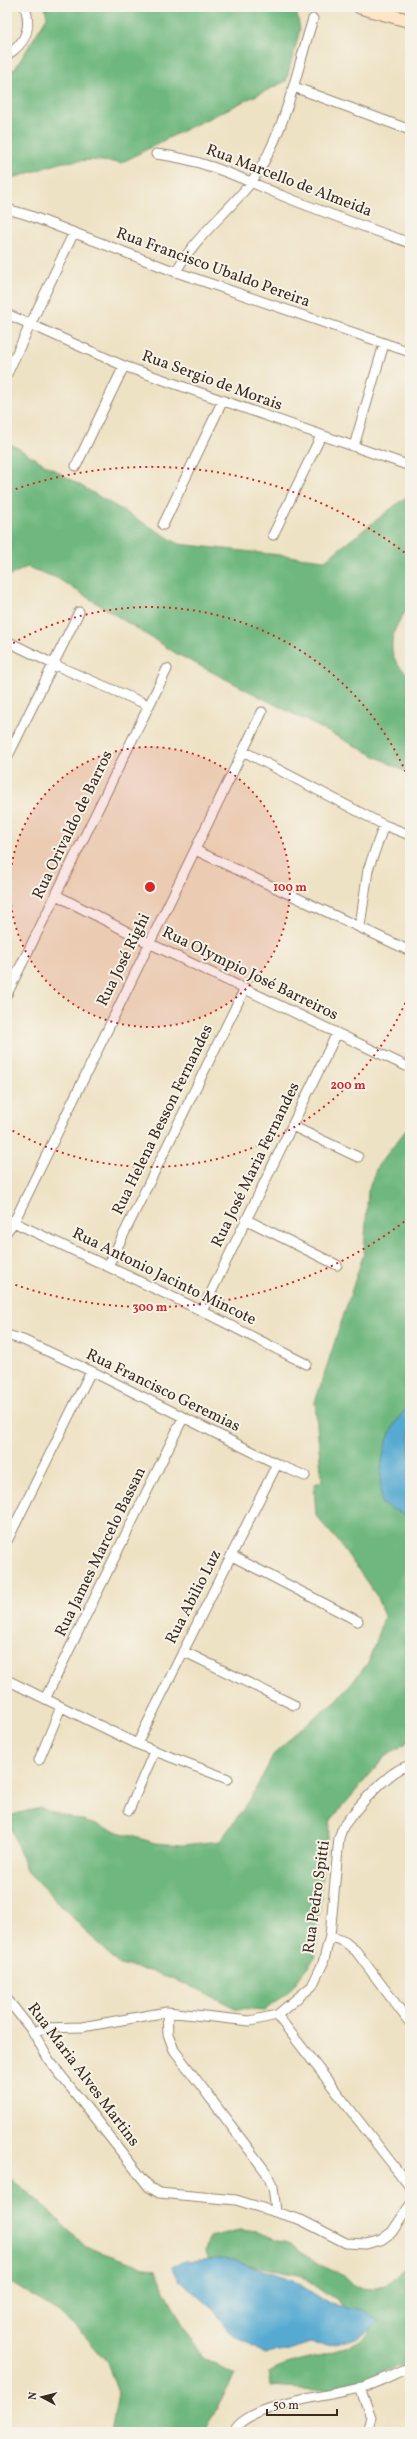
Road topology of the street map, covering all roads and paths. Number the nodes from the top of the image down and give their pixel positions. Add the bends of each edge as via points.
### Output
1 (25, 7) edge
2 (360, 7) edge
3 (400, 15) edge
4 (313, 19) dead end
5 (7, 55) edge
6 (294, 88) junction
7 (410, 130) edge
8 (156, 154) dead end
9 (252, 181) junction
10 (7, 209) edge
11 (73, 234) junction
12 (410, 243) edge
13 (176, 272) junction
14 (7, 314) edge
15 (30, 326) junction
16 (384, 344) junction
17 (410, 352) edge
18 (124, 366) junction
19 (7, 374) edge
20 (223, 400) junction
21 (321, 436) junction
22 (354, 446) junction
23 (76, 466) dead end
24 (410, 466) edge
25 (163, 525) dead end
26 (273, 535) dead end
27 (79, 612) dead end
28 (7, 641) edge
29 (55, 665) junction
30 (167, 669) dead end
31 (148, 705) junction
32 (262, 712) dead end
33 (243, 751) junction
34 (8, 754) edge
35 (384, 825) junction
36 (410, 835) edge
37 (195, 850) junction
38 (56, 895) junction
39 (360, 926) junction
40 (149, 942) junction
41 (410, 951) edge
42 (245, 988) junction
43 (7, 994) edge
44 (337, 1033) junction
45 (410, 1068) edge
46 (292, 1126) junction
47 (358, 1157) dead end
48 (247, 1220) junction
49 (10, 1221) edge
50 (7, 1231) edge
51 (337, 1265) dead end
52 (108, 1266) junction
53 (202, 1311) junction
54 (7, 1335) edge
55 (306, 1364) dead end
56 (91, 1371) junction
57 (183, 1418) junction
58 (277, 1464) junction
59 (305, 1476) dead end
60 (7, 1541) edge
61 (232, 1556) junction
62 (358, 1621) dead end
63 (183, 1651) junction
64 (7, 1680) edge
65 (45, 1699) junction
66 (294, 1705) dead end
67 (61, 1707) junction
68 (137, 1744) junction
69 (154, 1752) junction
70 (39, 1760) dead end
71 (410, 1766) edge
72 (228, 1779) dead end
73 (129, 1810) dead end
74 (330, 1936) junction
75 (7, 1999) edge
76 (167, 2012) junction
77 (277, 2015) junction
78 (410, 2023) edge
79 (33, 2032) junction
80 (410, 2187) edge
81 (410, 2205) edge
82 (276, 2211) junction
83 (410, 2367) edge
84 (360, 2388) junction
85 (234, 2432) edge
86 (367, 2432) edge

1 - 5 street via 28,18 25,38 18,48
2 - 3 main road
4 - 6 street via 296,72
6 - 7 street
6 - 9 street via 272,147
8 - 9 street, Rua Marcello de Almeida via 180,157
9 - 12 street, Rua Marcello de Almeida via 315,208
9 - 13 street via 187,254
10 - 11 street, Rua Francisco Ubaldo Pereira
11 - 13 street, Rua Francisco Ubaldo Pereira
11 - 15 street
13 - 16 street, Rua Francisco Ubaldo Pereira
14 - 15 street, Rua Sergio de Morais
15 - 18 street, Rua Sergio de Morais
15 - 19 street
16 - 17 street, Rua Francisco Ubaldo Pereira
16 - 22 street
18 - 20 street, Rua Sergio de Morais
18 - 23 street
20 - 21 street, Rua Sergio de Morais
20 - 25 street
21 - 22 street, Rua Sergio de Morais
21 - 26 street
22 - 24 street, Rua Sergio de Morais
27 - 29 street
28 - 29 street
29 - 31 street
29 - 34 street
30 - 31 street, Rua Orivaldo de Barros
31 - 38 street, Rua Orivaldo de Barros
32 - 33 street, Rua José Righi
33 - 35 street
33 - 37 street, Rua José Righi
35 - 36 street
35 - 39 street via 368,870
37 - 39 street
37 - 40 street, Rua José Righi
38 - 40 street, Rua Olympio José Barreiros
38 - 43 street, Rua Orivaldo de Barros
39 - 41 street
40 - 42 street, Rua Olympio José Barreiros
40 - 49 street, Rua José Righi
42 - 44 street, Rua Olympio José Barreiros
42 - 52 street, Rua Helena Besson Fernandes
44 - 45 street, Rua Olympio José Barreiros
44 - 46 street, Rua José Maria Fernandes
46 - 47 street
46 - 48 street, Rua José Maria Fernandes
48 - 51 street
48 - 53 street, Rua José Maria Fernandes
49 - 50 street, Rua José Righi
49 - 52 street, Rua Antonio Jacinto Mincote
52 - 53 street, Rua Antonio Jacinto Mincote
53 - 55 street, Rua Antonio Jacinto Mincote
54 - 56 street, Rua Francisco Geremias
56 - 57 street, Rua Francisco Geremias
56 - 60 street
57 - 58 street, Rua Francisco Geremias
57 - 65 street, Rua James Marcelo Bassan
58 - 59 street, Rua Francisco Geremias
58 - 61 street, Rua Abilio Luz
61 - 62 street
61 - 63 street, Rua Abilio Luz
63 - 66 street
63 - 68 street, Rua Abilio Luz
64 - 65 street
65 - 67 street
67 - 68 street
67 - 70 street
68 - 69 street
69 - 72 street
69 - 73 street
71 - 74 street, Rua Pedro Spitti via 393,1772 344,1825 339,1838
74 - 77 street, Rua Pedro Spitti via 323,1963 312,1986
74 - 78 street via 345,1942 356,1951
75 - 79 street, Rua Maria Alves Martins
76 - 77 street, Rua Pedro Spitti via 250,2021
76 - 79 street, Rua Pedro Spitti via 82,2027 45,2028
76 - 82 street via 168,2034 174,2050 266,2172 273,2187
77 - 80 street
79 - 82 street, Rua Maria Alves Martins via 49,2060 149,2187 159,2193 236,2200
81 - 82 street, Rua Maria Alves Martins via 392,2232 381,2240 366,2244 346,2243 301,2220
83 - 84 street
84 - 85 street via 262,2411 246,2419
84 - 86 street via 371,2417

